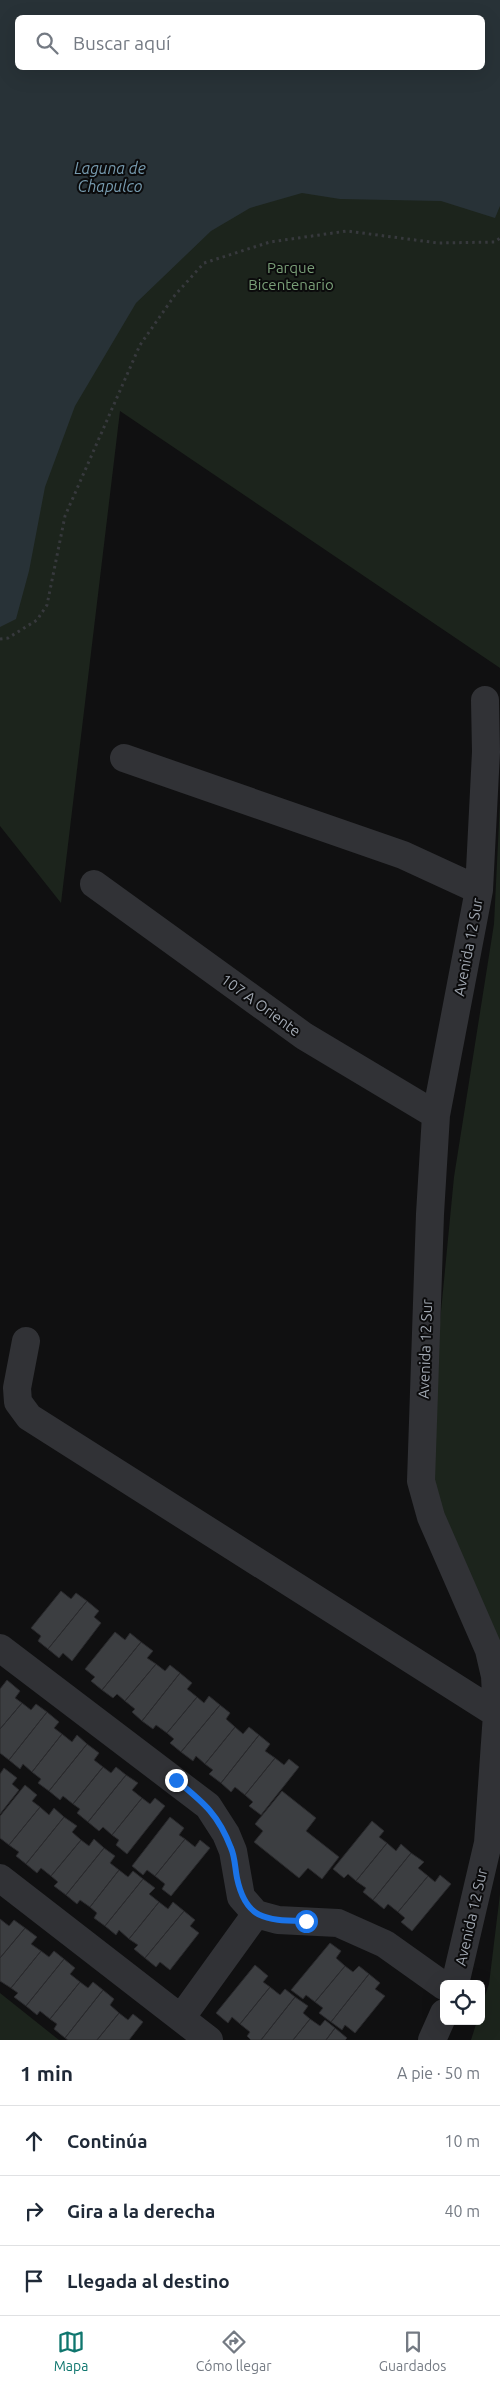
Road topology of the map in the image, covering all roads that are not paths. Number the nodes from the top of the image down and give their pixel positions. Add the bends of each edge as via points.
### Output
1 (485, 700) dead end
2 (124, 758) dead end
3 (94, 884) dead end
4 (479, 890) junction
5 (436, 1115) junction
6 (26, 1341) dead end
7 (0, 1648) edge
8 (497, 1714) junction
9 (0, 1878) edge
10 (256, 1914) junction
11 (456, 1980) edge
12 (440, 1983) edge
13 (181, 2018) junction
14 (440, 2022) edge
15 (209, 2040) edge
16 (432, 2040) edge

1 - 4 street, Avenida 12 Sur via 486,752
2 - 4 street via 403,855
3 - 5 street, 107 A Oriente via 304,1036
4 - 5 street, Avenida 12 Sur
5 - 8 street, Avenida 12 Sur via 420,1481 431,1517 489,1650 496,1676
6 - 8 street via 16,1388 18,1402 29,1417
7 - 10 street via 208,1806 233,1851 241,1897
8 - 11 street, Avenida 12 Sur via 488,1843
9 - 13 street
10 - 12 street via 278,1920 338,1923 385,1944
10 - 13 street
13 - 15 street
14 - 16 street

